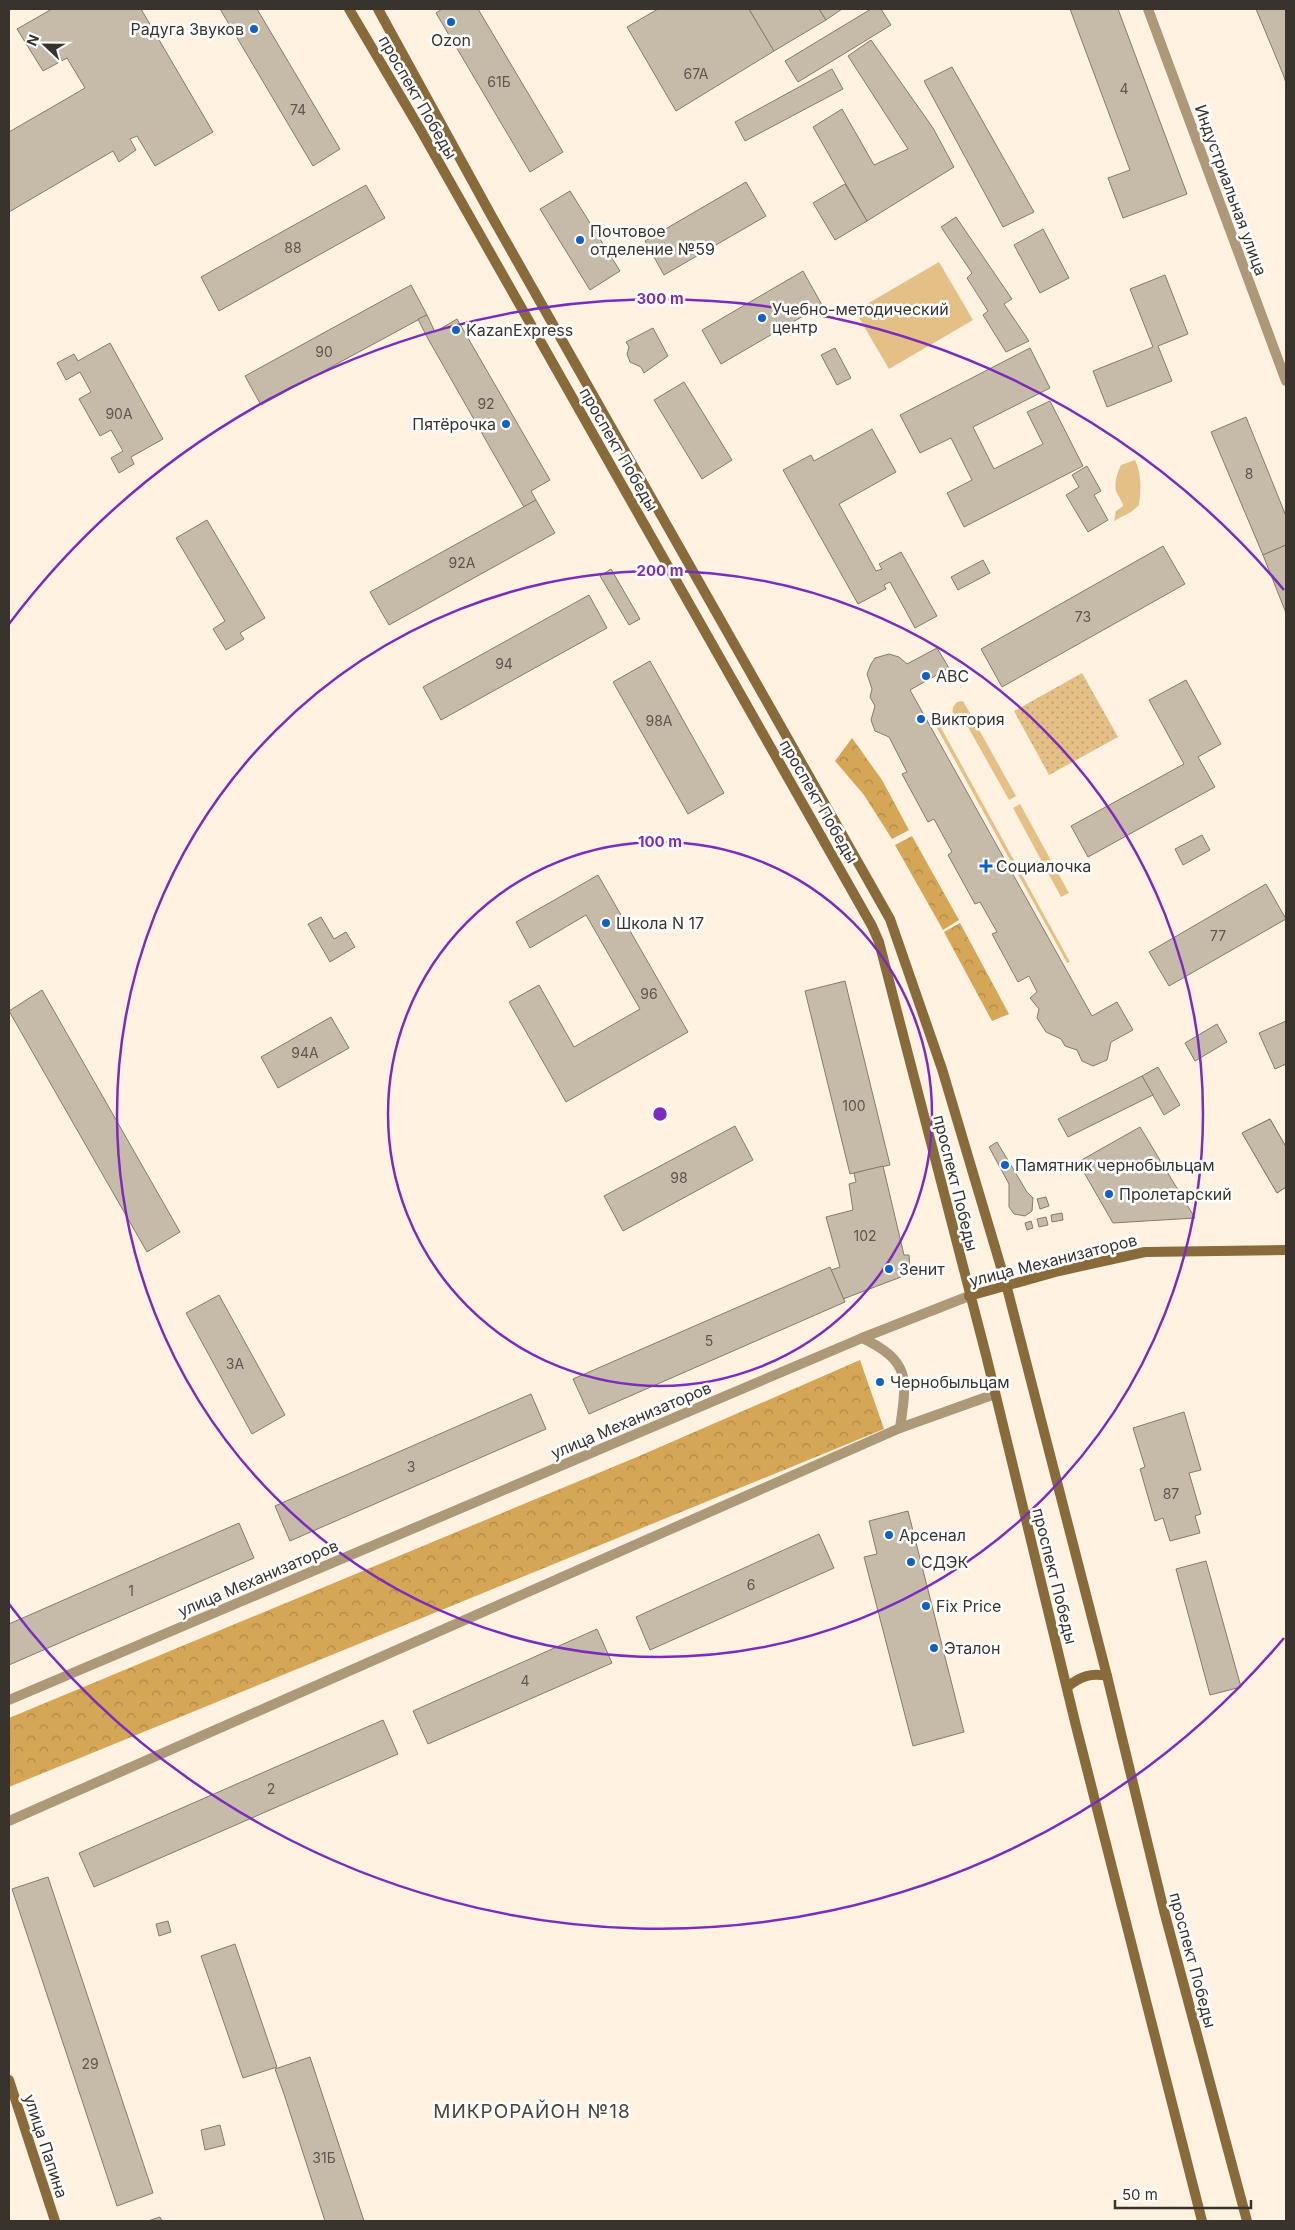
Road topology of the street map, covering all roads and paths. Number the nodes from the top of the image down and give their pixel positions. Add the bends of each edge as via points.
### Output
1 (349, 9) edge
2 (378, 9) edge
3 (1148, 9) edge
4 (1286, 381) edge
5 (1286, 1250) edge
6 (1006, 1284) junction
7 (969, 1296) junction
8 (862, 1338) junction
9 (995, 1394) junction
10 (900, 1428) junction
11 (1107, 1676) junction
12 (1067, 1687) junction
13 (9, 1700) edge
14 (11, 1818) edge
15 (9, 2080) edge
16 (55, 2221) edge
17 (1202, 2221) edge
18 (1247, 2221) edge

1 - 7 main road, проспект Победы via 872,926 886,965
2 - 6 main road, проспект Победы via 491,215 890,919 942,1069
3 - 4 street, Индустриальная улица
5 - 6 main road, улица Механизаторов via 1145,1252
6 - 7 main road, улица Механизаторов
6 - 11 main road, проспект Победы
7 - 8 street, улица Механизаторов
7 - 9 main road, проспект Победы
8 - 10 street via 897,1360 906,1390
8 - 13 street, улица Механизаторов
9 - 10 street
9 - 12 main road, проспект Победы
10 - 14 street
11 - 12 main road via 1087,1676
11 - 18 main road, проспект Победы via 1164,1911
12 - 17 main road, проспект Победы
15 - 16 main road, улица Папина

